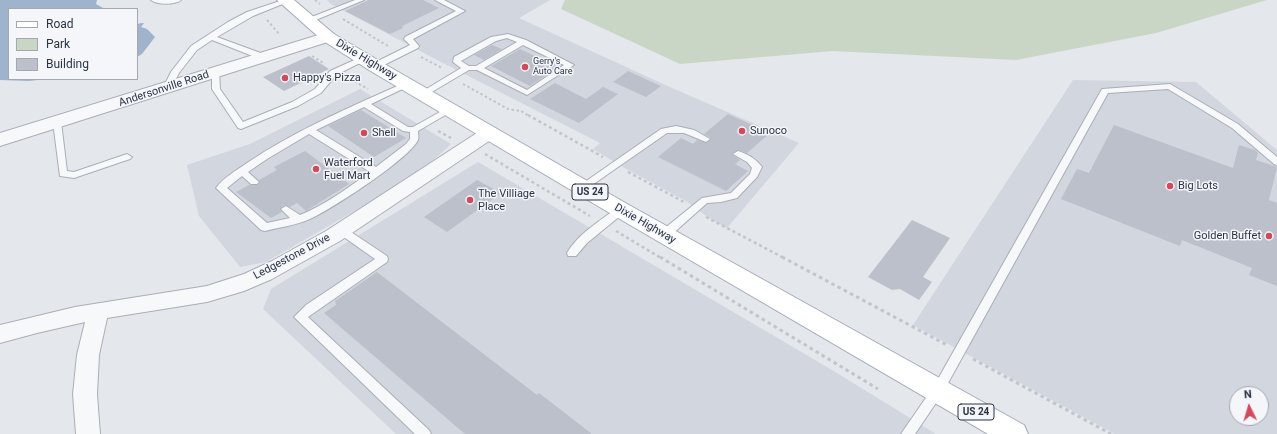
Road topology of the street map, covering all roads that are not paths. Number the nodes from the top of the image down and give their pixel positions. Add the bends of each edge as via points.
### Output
1 (154, 0) edge
2 (178, 0) edge
3 (361, 0) edge
4 (438, 0) edge
5 (286, 1) edge
6 (308, 20) junction
7 (328, 37) junction
8 (211, 38) junction
9 (523, 42) junction
10 (263, 57) junction
11 (369, 63) junction
12 (467, 68) junction
13 (478, 68) junction
14 (216, 72) junction
15 (167, 88) junction
16 (414, 89) junction
17 (363, 102) junction
18 (450, 110) junction
19 (57, 122) junction
20 (309, 130) junction
21 (414, 130) junction
22 (489, 133) junction
23 (706, 139) dead end
24 (0, 140) edge
25 (738, 154) dead end
26 (127, 157) dead end
27 (1277, 162) edge
28 (243, 172) junction
29 (377, 172) junction
30 (254, 182) dead end
31 (582, 188) junction
32 (286, 209) dead end
33 (621, 210) junction
34 (298, 219) junction
35 (342, 230) junction
36 (664, 235) junction
37 (572, 253) dead end
38 (98, 311) junction
39 (0, 334) edge
40 (938, 390) junction
41 (88, 434) edge
42 (424, 434) edge
43 (908, 434) edge
44 (1014, 434) edge

1 - 2 lane
3 - 6 lane
4 - 11 lane via 461,11 408,39 415,46
5 - 6 main road, Dixie Highway / US 24
5 - 8 lane via 250,14
6 - 7 main road, Dixie Highway / US 24
7 - 10 street, Andersonville Road
7 - 11 main road, Dixie Highway / US 24
8 - 10 lane
8 - 15 lane via 194,48 174,72
9 - 12 lane via 508,36 494,39 457,59 457,62
9 - 13 lane
9 - 13 lane via 570,66 527,93
10 - 14 street, Andersonville Road
11 - 14 lane via 333,73 318,90 295,104 241,126 216,89
11 - 16 main road, Dixie Highway / US 24
12 - 13 lane
12 - 16 lane via 453,76
14 - 15 street, Andersonville Road
15 - 19 street, Andersonville Road
16 - 17 lane
16 - 18 main road, Dixie Highway / US 24
17 - 20 lane
17 - 21 lane via 406,129
18 - 21 lane
18 - 22 main road, Dixie Highway / US 24
19 - 24 street, Andersonville Road
19 - 26 lane via 63,174 74,175
20 - 28 lane via 259,159
20 - 29 lane
21 - 29 lane via 414,139 407,149
22 - 31 main road, Dixie Highway / US 24
22 - 35 street, Ledgestone Drive
23 - 31 lane via 686,130 674,128 664,131
25 - 36 lane via 757,167 754,175 734,196 705,200
27 - 40 lane via 1234,126 1170,86 1105,91
28 - 30 lane
28 - 34 lane via 221,188 245,211 265,227
29 - 34 lane via 315,212
31 - 33 main road, Dixie Highway / US 24
32 - 34 lane
33 - 36 main road, Dixie Highway / US 24
33 - 37 lane via 583,240
35 - 38 street, Ledgestone Drive via 280,266 221,290
35 - 42 lane via 383,259 300,317
36 - 40 main road, Dixie Highway / US 24
38 - 39 street, Ledgestone Drive
38 - 41 street via 88,355 85,394
40 - 43 lane
40 - 44 main road, Dixie Highway / US 24

